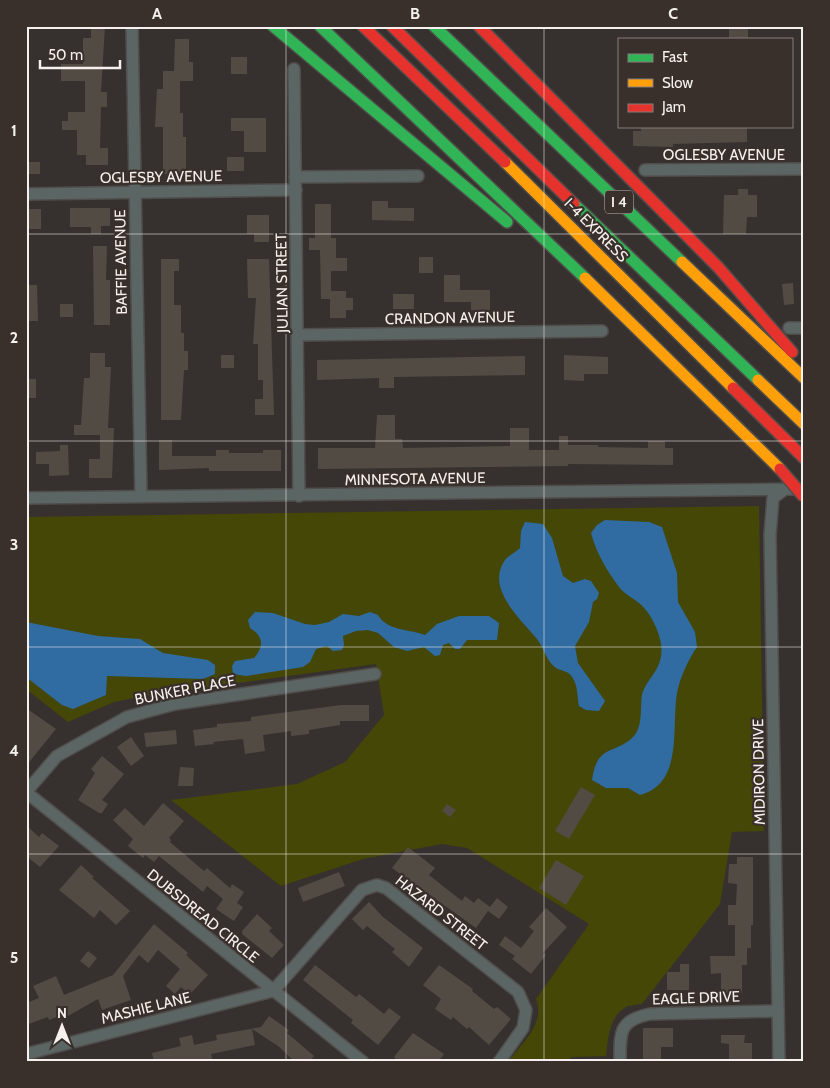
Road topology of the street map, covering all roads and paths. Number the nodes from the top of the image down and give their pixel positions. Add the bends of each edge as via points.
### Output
1 (132, 26) edge
2 (273, 26) edge
3 (320, 26) edge
4 (363, 26) edge
5 (392, 26) edge
6 (434, 26) edge
7 (480, 26) edge
8 (294, 69) dead end
9 (804, 169) edge
10 (645, 170) dead end
11 (418, 176) dead end
12 (295, 177) junction
13 (296, 190) junction
14 (135, 192) junction
15 (26, 194) edge
16 (544, 238) junction
17 (789, 328) dead end
18 (804, 328) edge
19 (602, 331) dead end
20 (298, 335) junction
21 (804, 368) edge
22 (804, 378) edge
23 (804, 424) edge
24 (804, 458) edge
25 (785, 489) junction
26 (804, 490) edge
27 (141, 496) junction
28 (300, 496) junction
29 (804, 497) edge
30 (26, 498) edge
31 (376, 674) dead end
32 (26, 792) edge
33 (273, 991) junction
34 (778, 1012) junction
35 (26, 1054) edge
36 (363, 1062) edge
37 (499, 1062) edge
38 (620, 1062) edge
39 (779, 1062) edge

1 - 14 street, BAFFIE AVENUE
2 - 16 highway via 508,222
3 - 16 highway
4 - 24 highway, I-4 EXPRESS via 557,212
5 - 23 highway, I-4 EXPRESS
6 - 22 highway, I 4
7 - 21 highway via 718,267 775,330
8 - 12 street, JULIAN STREET
9 - 10 street, OGLESBY AVENUE
11 - 12 street
12 - 13 street, JULIAN STREET
13 - 14 street, OGLESBY AVENUE
13 - 20 street, JULIAN STREET
14 - 15 street, OGLESBY AVENUE
14 - 27 street, BAFFIE AVENUE
16 - 29 highway, bridge via 780,469
17 - 18 street
19 - 20 street, CRANDON AVENUE
20 - 28 street, JULIAN STREET
25 - 26 street, MINNESOTA AVENUE
25 - 28 street, MINNESOTA AVENUE
25 - 34 street, MIDIRON DRIVE via 773,498 770,535
27 - 28 street, MINNESOTA AVENUE
27 - 30 street, MINNESOTA AVENUE
31 - 32 street, BUNKER PLACE via 175,704 127,717 57,756
32 - 33 street, DUBSDREAD CIRCLE
33 - 35 street, MASHIE LANE
33 - 36 street, DUBSDREAD CIRCLE
33 - 37 street, HAZARD STREET via 362,890 377,885 386,888 518,992 526,1010 524,1028
34 - 38 street, EAGLE DRIVE via 650,1014 632,1018 620,1040
34 - 39 street, MIDIRON DRIVE

